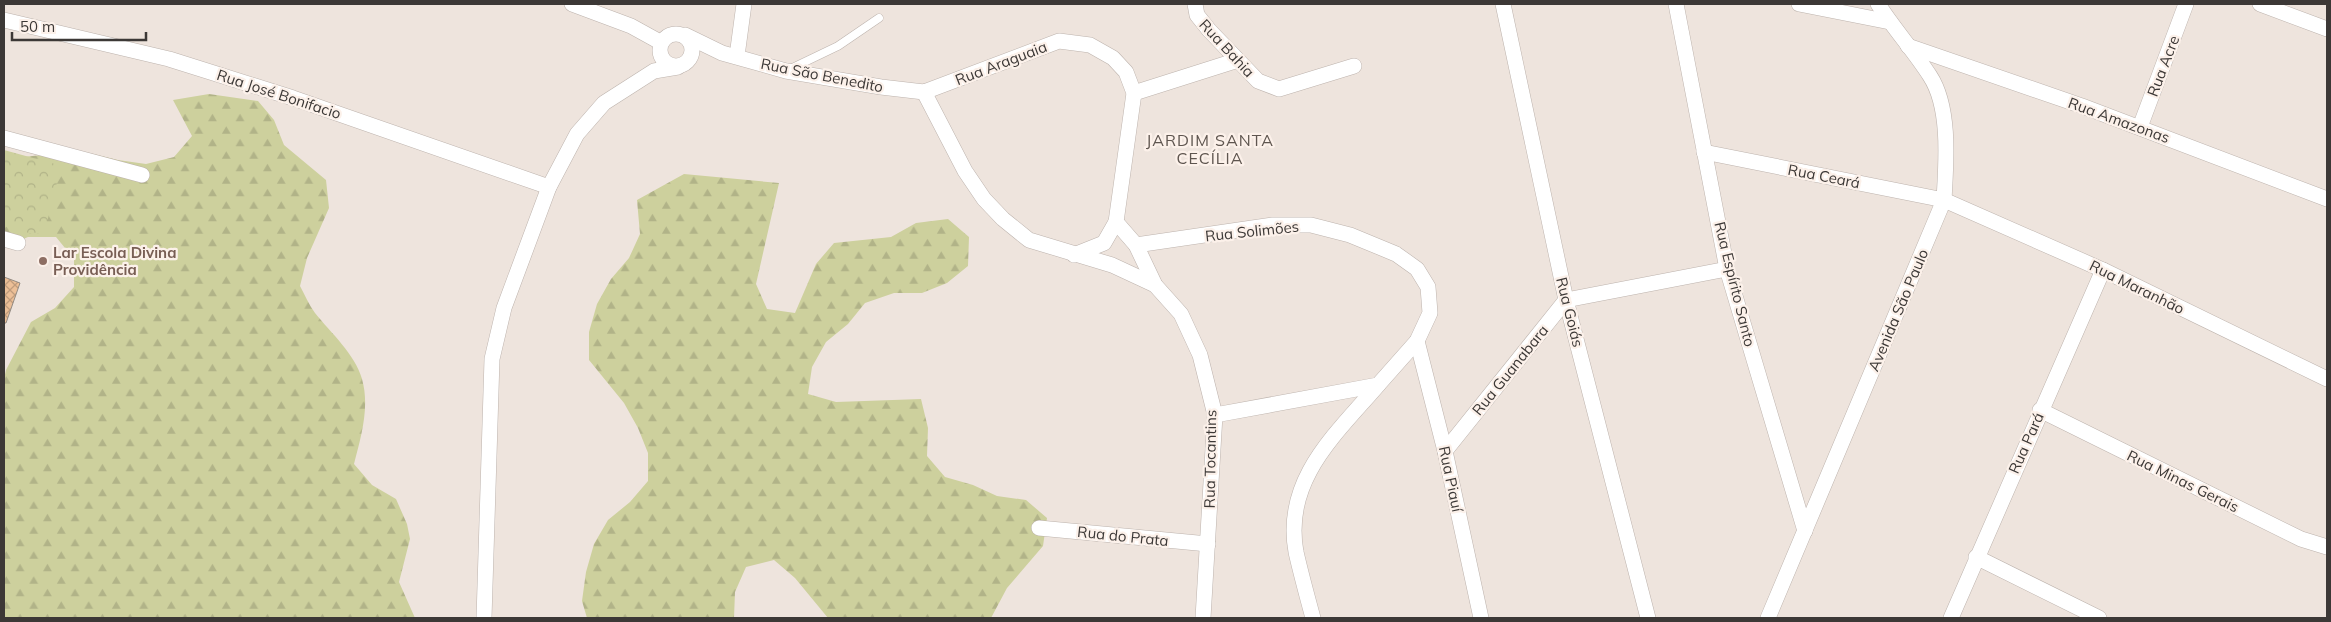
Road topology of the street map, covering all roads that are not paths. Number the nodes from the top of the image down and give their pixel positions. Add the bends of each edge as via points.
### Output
1 (572, 4) edge
2 (744, 4) edge
3 (1195, 4) edge
4 (1503, 4) edge
5 (1676, 4) edge
6 (1800, 4) edge
7 (1878, 4) edge
8 (2186, 4) edge
9 (2260, 4) edge
10 (879, 18) dead end
11 (4, 20) edge
12 (1890, 22) junction
13 (2327, 29) edge
14 (685, 35) junction
15 (1908, 46) junction
16 (660, 48) junction
17 (722, 53) junction
18 (737, 56) junction
19 (1238, 60) junction
20 (684, 63) junction
21 (1354, 66) dead end
22 (654, 70) junction
23 (786, 70) junction
24 (924, 92) junction
25 (1134, 93) junction
26 (2140, 127) junction
27 (4, 138) edge
28 (1704, 152) junction
29 (142, 175) dead end
30 (549, 187) junction
31 (2327, 199) edge
32 (1944, 200) junction
33 (1116, 222) junction
34 (1136, 245) junction
35 (1074, 255) junction
36 (1727, 269) junction
37 (2103, 270) junction
38 (1155, 285) junction
39 (1566, 300) junction
40 (1417, 341) junction
41 (2327, 379) edge
42 (1378, 385) junction
43 (2040, 410) junction
44 (1215, 415) junction
45 (1445, 451) junction
46 (1039, 528) dead end
47 (1805, 530) junction
48 (1208, 544) junction
49 (2327, 547) edge
50 (1976, 558) junction
51 (484, 618) edge
52 (1203, 618) edge
53 (1313, 618) edge
54 (1481, 618) edge
55 (1648, 618) edge
56 (1768, 618) edge
57 (1951, 618) edge
58 (2099, 618) edge

1 - 16 street via 631,26
2 - 18 street
3 - 19 street, Rua Bahia via 1197,16
4 - 39 street, Rua Goiás
5 - 28 street, Rua Espírito Santo
6 - 12 street
7 - 12 street, Avenida São Paulo
8 - 26 street, Rua Acre
9 - 13 street
10 - 23 lane via 838,46
11 - 30 street, Rua José Bonifacio via 170,59
12 - 15 street, Avenida São Paulo
14 - 16 street via 671,33
14 - 17 street, Rua São Benedito
14 - 20 street via 693,46
15 - 26 street, Rua Amazonas
15 - 32 street, Avenida São Paulo via 1932,77 1944,114
16 - 20 street via 666,64
16 - 22 street
17 - 18 street, Rua São Benedito
17 - 20 street, Rua São Benedito
18 - 23 street, Rua São Benedito
19 - 21 street, Rua Bahia via 1258,81 1279,89
19 - 25 street
20 - 22 street, Rua São Benedito
22 - 30 street via 604,103 577,134
23 - 24 street, Rua São Benedito
24 - 25 street, Rua Araguaia via 1059,41 1090,45 1113,58 1126,72
24 - 35 street, Rua Tocantins via 965,171 984,199 1029,240
25 - 33 street
26 - 31 street, Rua Amazonas
27 - 29 street
28 - 32 street, Rua Ceará
28 - 36 street, Rua Espírito Santo
30 - 51 street via 504,308 492,359
32 - 37 street, Rua Maranhão
32 - 47 street, Avenida São Paulo
33 - 34 street, Rua Tocantins
33 - 35 street via 1104,243
34 - 38 street, Rua Tocantins
34 - 40 street, Rua Solimões via 1273,225 1310,225 1350,235 1396,254 1417,269 1428,288 1430,313
35 - 38 street, Rua Tocantins via 1112,265
36 - 39 street
36 - 47 street, Rua Espírito Santo
37 - 41 street, Rua Maranhão
37 - 43 street, Rua Pará
38 - 44 street, Rua Tocantins via 1181,314 1200,355
39 - 45 street, Rua Guanabara
39 - 55 street, Rua Goiás
40 - 42 street, Rua Solimões
40 - 45 street, Rua Piauí
42 - 44 street
42 - 53 street, Rua Solimões via 1321,451 1301,485 1294,516 1296,550
43 - 49 street, Rua Minas Gerais via 2301,539
43 - 50 street, Rua Pará
44 - 48 street, Rua Tocantins
45 - 54 street, Rua Piauí
46 - 48 street, Rua do Prata
47 - 56 street, Avenida São Paulo
48 - 52 street, Rua Tocantins
50 - 57 street, Rua Pará
50 - 58 street

